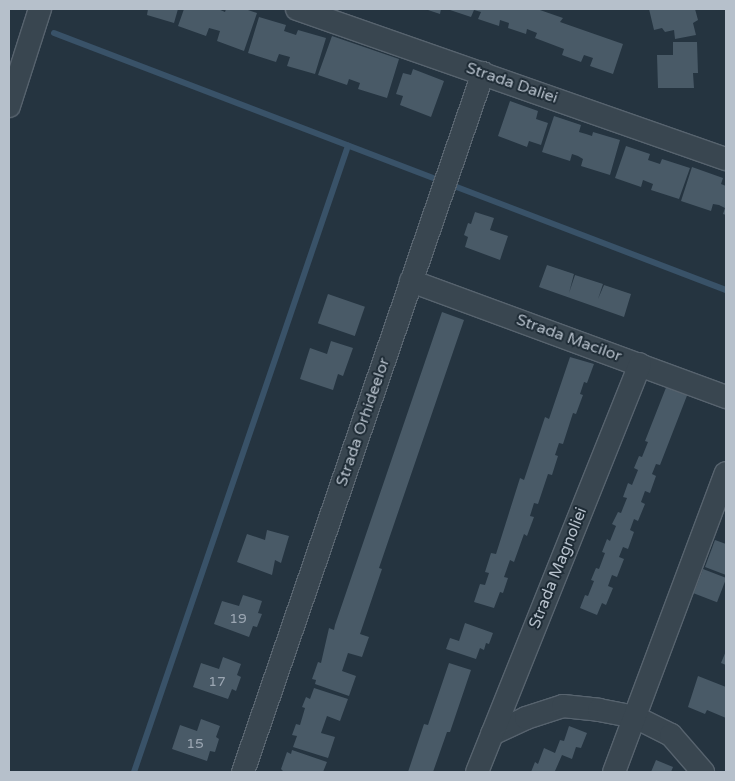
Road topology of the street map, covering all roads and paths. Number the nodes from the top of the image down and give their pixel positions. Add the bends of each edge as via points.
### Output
1 (40, 9) edge
2 (297, 9) edge
3 (483, 73) junction
4 (9, 106) edge
5 (725, 151) edge
6 (411, 281) junction
7 (640, 364) junction
8 (726, 397) edge
9 (726, 473) edge
10 (635, 717) junction
11 (492, 734) junction
12 (243, 772) edge
13 (477, 772) edge
14 (614, 772) edge
15 (703, 772) edge

1 - 4 street
2 - 3 street, Strada Daliei
3 - 5 street, Strada Daliei
3 - 6 street, Strada Orhideelor
6 - 7 street, Strada Macilor
6 - 12 street, Strada Orhideelor
7 - 8 street, Strada Macilor
7 - 11 street, Strada Magnoliei
9 - 10 street
10 - 11 street via 563,706
10 - 14 street
10 - 15 street via 671,735
11 - 13 street, Strada Magnoliei

